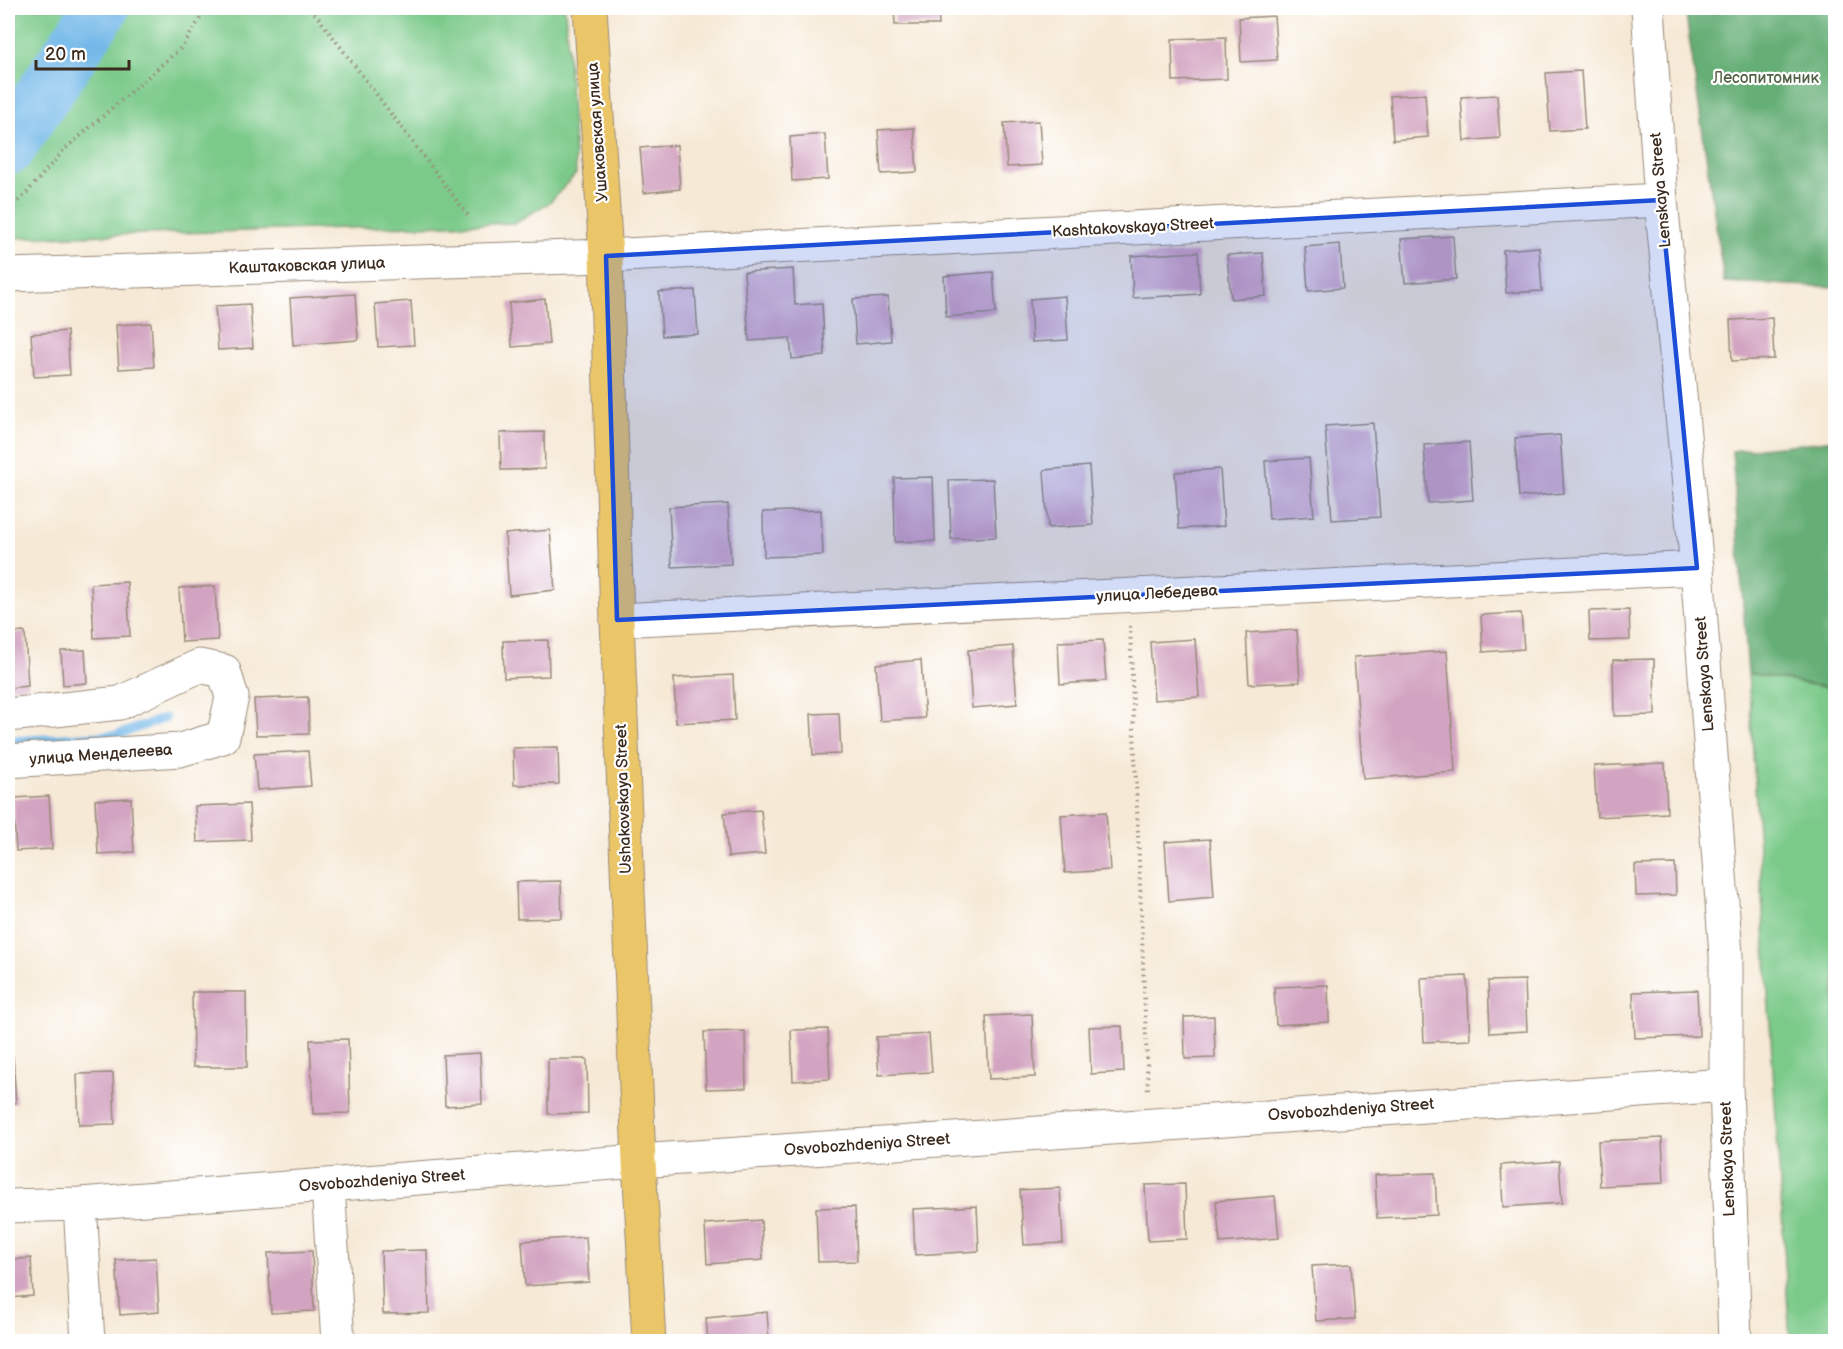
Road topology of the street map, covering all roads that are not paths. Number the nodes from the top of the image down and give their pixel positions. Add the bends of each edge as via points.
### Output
1 (590, 8) edge
2 (1648, 8) edge
3 (1661, 200) junction
4 (606, 256) junction
5 (8, 275) edge
6 (1697, 568) junction
7 (617, 620) junction
8 (8, 715) edge
9 (8, 761) edge
10 (1726, 1085) junction
11 (639, 1161) junction
12 (327, 1185) junction
13 (80, 1204) junction
14 (8, 1206) edge
15 (88, 1341) edge
16 (338, 1341) edge
17 (649, 1341) edge
18 (1735, 1341) edge

1 - 4 main road, Ушаковская улица
2 - 3 street, Lenskaya Street
3 - 4 street, Kashtakovskaya Street
3 - 6 street, Lenskaya Street
4 - 5 street, Каштаковская улица
4 - 7 main road, Ushakovskaya Street
6 - 7 street, улица Лебедева
6 - 10 street, Lenskaya Street via 1726,955
7 - 11 main road, Ushakovskaya Street
8 - 9 street, улица Менделеева via 120,704 199,666 224,671 232,697 223,737 180,750
10 - 11 street, Osvobozhdeniya Street
10 - 18 street, Lenskaya Street
11 - 12 street, Osvobozhdeniya Street
11 - 17 main road, Ushakovskaya Street
12 - 13 street, Osvobozhdeniya Street
12 - 16 street
13 - 14 street, Osvobozhdeniya Street
13 - 15 street

